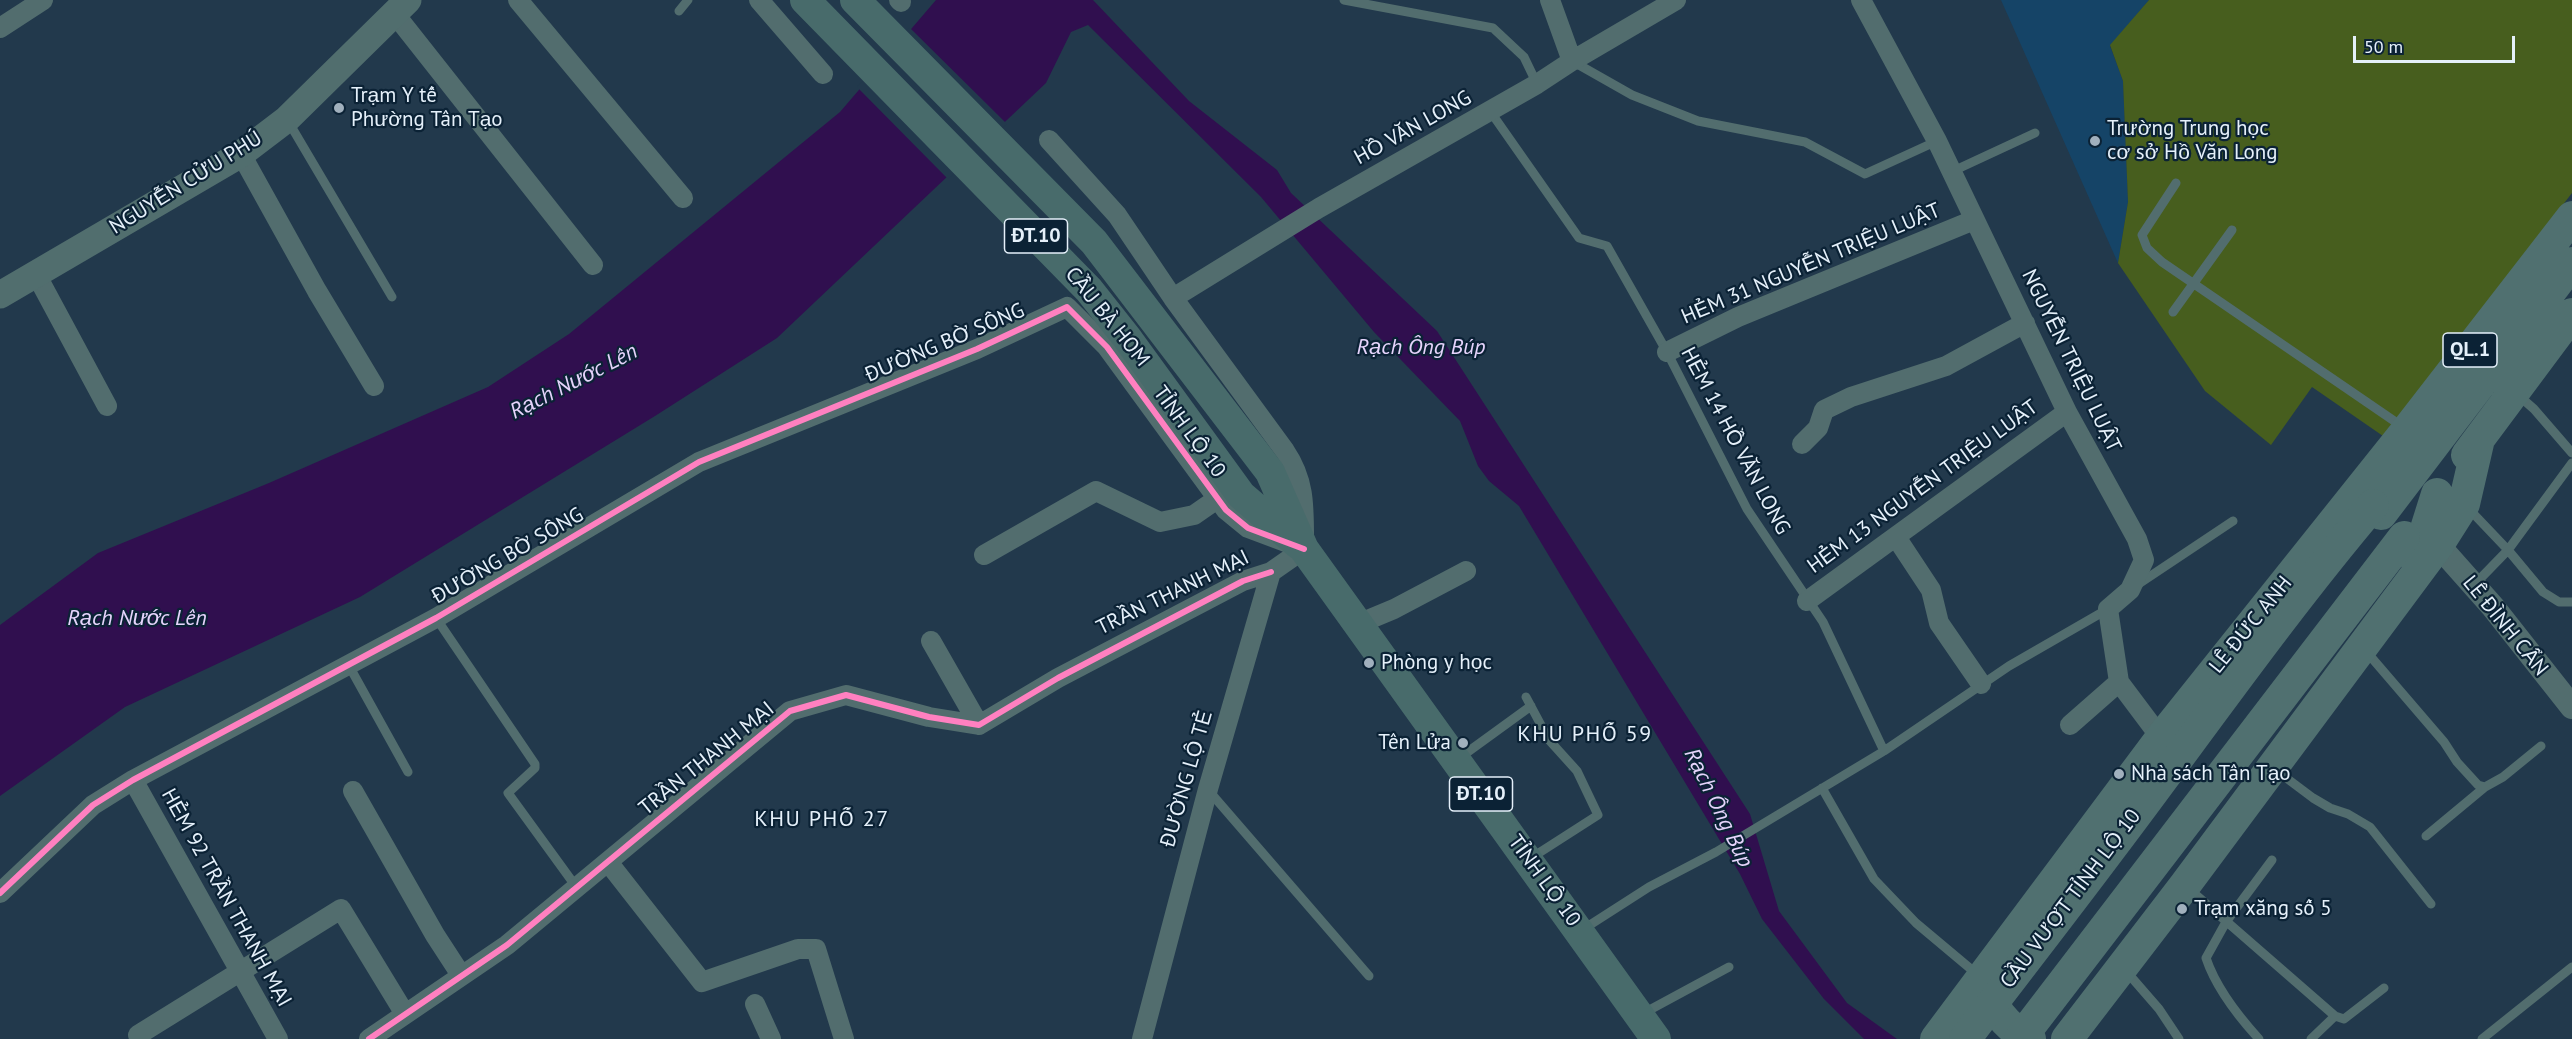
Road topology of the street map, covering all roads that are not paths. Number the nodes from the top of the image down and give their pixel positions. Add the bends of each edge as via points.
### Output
1 (44, 0) edge
2 (518, 0) edge
3 (688, 0) edge
4 (759, 0) edge
5 (805, 0) edge
6 (855, 0) edge
7 (1344, 0) edge
8 (1550, 0) edge
9 (1676, 0) edge
10 (1861, 0) edge
11 (401, 7) edge
12 (680, 11) dead end
13 (0, 28) edge
14 (1572, 61) junction
15 (824, 74) dead end
16 (1537, 84) junction
17 (1490, 111) junction
18 (286, 119) junction
19 (2035, 133) dead end
20 (1049, 140) dead end
21 (1937, 141) junction
22 (241, 154) junction
23 (1951, 172) junction
24 (2176, 183) dead end
25 (683, 198) dead end
26 (2572, 217) edge
27 (1974, 220) junction
28 (2572, 223) edge
29 (2232, 230) dead end
30 (2572, 263) edge
31 (593, 265) dead end
32 (36, 274) junction
33 (2194, 285) junction
34 (0, 295) edge
35 (392, 297) dead end
36 (1173, 298) junction
37 (1067, 307) joint
38 (2173, 312) dead end
39 (2572, 314) edge
40 (2531, 317) junction
41 (2025, 323) junction
42 (1667, 352) junction
43 (374, 386) dead end
44 (2513, 392) junction
45 (107, 406) dead end
46 (2067, 412) junction
47 (2419, 439) junction
48 (1802, 444) dead end
49 (2572, 453) edge
50 (2572, 463) edge
51 (1270, 471) joint
52 (1229, 497) junction
53 (2451, 499) junction
54 (2373, 501) junction
55 (2233, 521) dead end
56 (1896, 537) junction
57 (2420, 544) junction
58 (1304, 549) junction
59 (2508, 550) junction
60 (984, 555) dead end
61 (1466, 571) dead end
62 (1271, 572) junction
63 (2474, 586) junction
64 (2130, 590) junction
65 (1807, 601) junction
66 (2572, 602) edge
67 (2108, 609) junction
68 (436, 618) junction
69 (1358, 624) junction
70 (932, 641) dead end
71 (2362, 646) junction
72 (348, 664) junction
73 (2119, 682) junction
74 (1981, 684) junction
75 (1526, 697) dead end
76 (1531, 706) junction
77 (2572, 708) edge
78 (979, 725) junction
79 (2070, 725) dead end
80 (2161, 738) junction
81 (2541, 746) dead end
82 (1884, 751) junction
83 (1456, 760) junction
84 (2272, 768) junction
85 (408, 772) dead end
86 (133, 780) junction
87 (2485, 787) junction
88 (1822, 788) junction
89 (1208, 789) junction
90 (353, 790) dead end
91 (2426, 836) dead end
92 (1528, 860) junction
93 (2272, 860) dead end
94 (608, 862) junction
95 (2185, 885) junction
96 (577, 888) junction
97 (0, 893) edge
98 (2431, 904) dead end
99 (2226, 922) junction
100 (1580, 931) junction
101 (1729, 967) dead end
102 (2122, 967) junction
103 (2572, 967) edge
104 (239, 970) junction
105 (461, 975) junction
106 (1369, 976) dead end
107 (1981, 978) junction
108 (2384, 988) dead end
109 (755, 1005) dead end
110 (405, 1014) junction
111 (2336, 1016) junction
112 (1648, 1027) edge
113 (138, 1035) dead end
114 (278, 1039) edge
115 (369, 1039) edge
116 (771, 1039) edge
117 (844, 1039) edge
118 (1142, 1039) edge
119 (1936, 1039) edge
120 (1965, 1039) edge
121 (1991, 1039) edge
122 (2020, 1039) edge
123 (2030, 1039) edge
124 (2050, 1039) edge
125 (2067, 1039) edge
126 (2179, 1039) edge
127 (2259, 1039) edge
128 (2311, 1039) edge
129 (2482, 1039) edge

1 - 13 street
2 - 25 street
3 - 12 lane
4 - 15 street
5 - 52 main road, CẦU BÀ HOM / ĐT.10 via 1089,290 1127,338
6 - 51 main road, CẦU BÀ HOM / ĐT.10 via 1094,242
7 - 16 lane via 1493,28 1524,57
8 - 14 street
9 - 14 street, HỒ VĂN LONG
10 - 21 street, NGUYỄN TRIỆU LUẬT
11 - 18 main road, NGUYỄN CỬU PHÚ
11 - 31 street
14 - 16 street, HỒ VĂN LONG
14 - 21 lane via 1632,95 1687,117 1805,142 1865,174
16 - 17 street, HỒ VĂN LONG
17 - 36 street, HỒ VĂN LONG via 1319,208
17 - 42 lane, HẺM 14 HỒ VĂN LONG via 1579,238 1607,246
18 - 22 main road, NGUYỄN CỬU PHÚ
18 - 35 lane
19 - 23 lane
20 - 36 street via 1107,202
21 - 23 street, NGUYỄN TRIỆU LUẬT
22 - 32 main road, NGUYỄN CỬU PHÚ
22 - 43 street
23 - 27 street, NGUYỄN TRIỆU LUẬT
24 - 33 lane via 2142,235 2147,248
26 - 47 highway, QL.1
27 - 41 street, NGUYỄN TRIỆU LUẬT
27 - 42 street, HẺM 31 NGUYỄN TRIỆU LUẬT via 1738,316
28 - 40 highway
29 - 33 lane
30 - 40 highway, QL.1
32 - 34 main road, NGUYỄN CỬU PHÚ
32 - 45 street
33 - 38 lane
33 - 47 lane
36 - 58 street via 1293,462 1303,489
37 - 52 street, TỈNH LỘ 10 via 1107,347
37 - 68 street, ĐƯỜNG BỜ SÔNG via 977,349 699,462
39 - 44 highway, QL.1
40 - 47 highway, QL.1
41 - 46 street, NGUYỄN TRIỆU LUẬT
41 - 48 street via 1946,366 1851,397 1824,410 1818,428
42 - 65 lane, HẺM 14 HỒ VĂN LONG via 1747,509
44 - 49 lane via 2534,409
44 - 53 highway, CẦU VƯỢT TỈNH LỘ 10 / QL.1 via 2479,439
46 - 56 street, HẺM 13 NGUYỄN TRIỆU LUẬT
46 - 64 street, NGUYỄN TRIỆU LUẬT via 2137,539 2144,560
47 - 54 highway
47 - 54 highway, CẦU VƯỢT TỈNH LỘ 10 / QL.1 via 2405,483
50 - 59 lane
51 - 58 main road, TỈNH LỘ 10 / ĐT.10
52 - 58 main road, TỈNH LỘ 10 / ĐT.10
52 - 60 street via 1194,515 1160,522 1096,491
53 - 57 highway, CẦU VƯỢT TỈNH LỘ 10 / QL.1
53 - 59 lane
54 - 80 highway, LÊ ĐỨC ANH / QL.1
54 - 120 highway, CẦU VƯỢT TỈNH LỘ 10 / QL.1, bridge
54 - 121 highway, CẦU VƯỢT TỈNH LỘ 10 / QL.1
55 - 64 lane
56 - 65 street, HẺM 13 NGUYỄN TRIỆU LUẬT
56 - 74 street via 1931,590 1939,622
57 - 63 street, LÊ ĐÌNH CẨN
57 - 71 highway, QL.1
57 - 122 highway, CẦU VƯỢT TỈNH LỘ 10 / QL.1, bridge
57 - 124 highway, CẦU VƯỢT TỈNH LỘ 10 / QL.1
58 - 62 street
58 - 69 main road, TỈNH LỘ 10 / ĐT.10
59 - 63 lane
59 - 66 lane via 2543,592 2559,602
61 - 69 street
62 - 78 street, TRẦN THANH MẠI via 1243,581 1058,678
62 - 89 street, ĐƯỜNG LỘ TẺ
63 - 77 street, LÊ ĐÌNH CẨN
64 - 67 street, NGUYỄN TRIỆU LUẬT
65 - 82 lane, HẺM 14 HỒ VĂN LONG via 1822,622
67 - 73 street
67 - 74 lane
68 - 72 street, ĐƯỜNG BỜ SÔNG
68 - 96 lane via 535,764 508,793
69 - 83 main road, TỈNH LỘ 10 / ĐT.10
70 - 78 street
71 - 84 highway, QL.1
71 - 87 lane via 2457,762 2478,785
72 - 85 lane
72 - 86 street, ĐƯỜNG BỜ SÔNG
73 - 79 street
73 - 80 street
74 - 82 lane
75 - 76 lane
76 - 83 lane
76 - 92 lane via 1549,740 1578,771 1598,815
78 - 94 street, TRẦN THANH MẠI via 929,717 846,695 790,711
80 - 107 highway, LÊ ĐỨC ANH / QL.1
81 - 87 lane
82 - 88 lane
83 - 92 main road, TỈNH LỘ 10 / ĐT.10
84 - 95 highway, QL.1
84 - 98 lane via 2313,798 2370,827
86 - 97 street, ĐƯỜNG BỜ SÔNG via 93,805
86 - 104 street, HẺM 92 TRẦN THANH MẠI
87 - 91 lane
88 - 100 lane
88 - 107 lane via 1874,879 1916,923
89 - 106 lane
89 - 118 street, ĐƯỜNG LỘ TẺ
90 - 105 street
92 - 100 main road, TỈNH LỘ 10 / ĐT.10
93 - 99 lane
94 - 96 street, TRẦN THANH MẠI
94 - 117 street via 702,982 798,949 816,949
95 - 99 lane
95 - 102 highway, QL.1
96 - 105 street, TRẦN THANH MẠI via 507,945
99 - 111 lane
99 - 127 lane via 2206,958 2212,975
100 - 112 main road, TỈNH LỘ 10 / ĐT.10
101 - 112 lane
102 - 125 highway, QL.1
102 - 126 lane
103 - 129 lane
104 - 110 street via 341,909
104 - 113 street
104 - 114 street, HẺM 92 TRẦN THANH MẠI
105 - 110 street, TRẦN THANH MẠI
107 - 119 highway, LÊ ĐỨC ANH / QL.1
107 - 123 highway via 1995,1010 2018,1033
108 - 111 lane via 2353,1014 2344,1019
109 - 116 street
110 - 115 street, TRẦN THANH MẠI
111 - 128 lane

